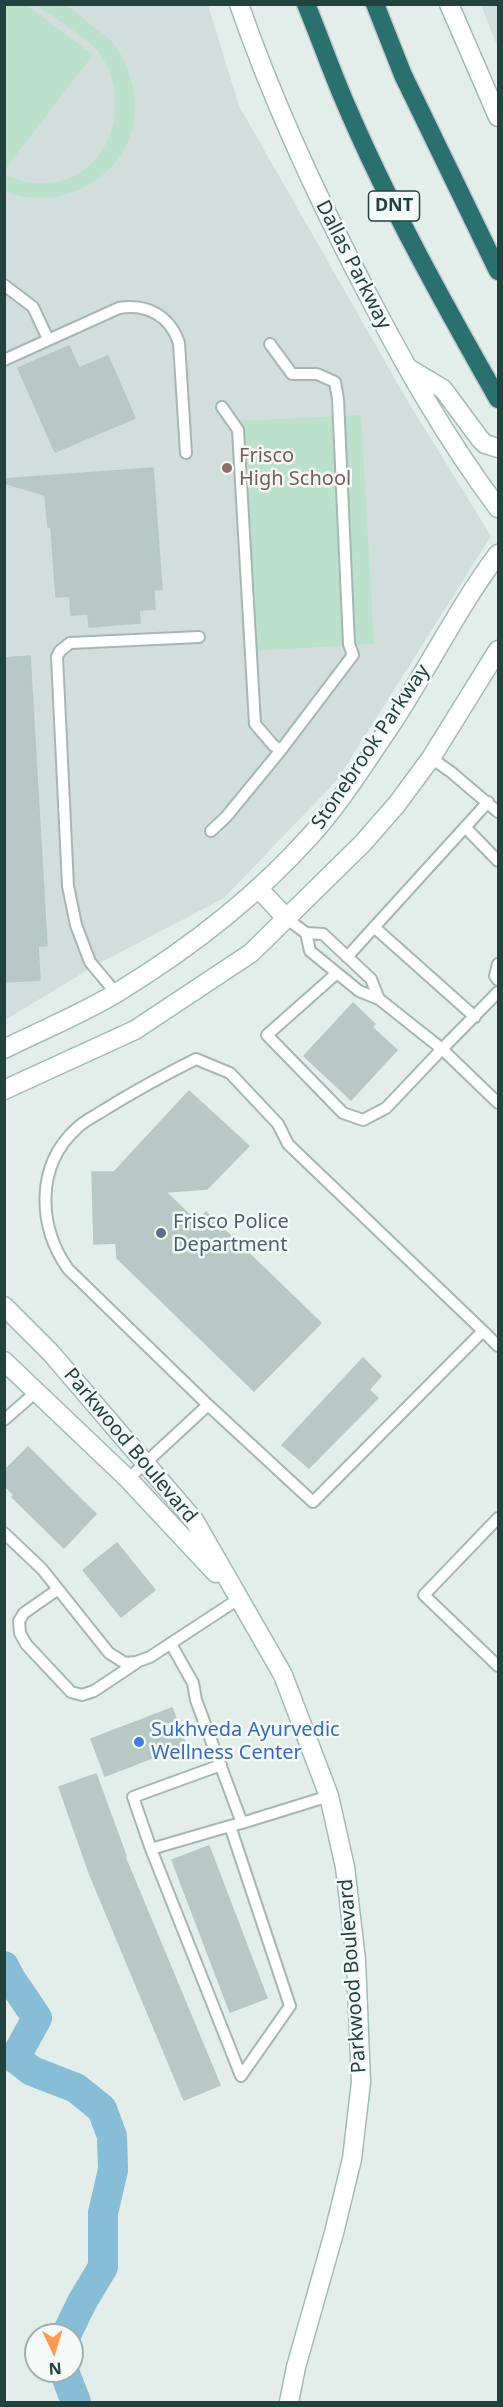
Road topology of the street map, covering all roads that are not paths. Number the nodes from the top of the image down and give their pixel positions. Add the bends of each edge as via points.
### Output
1 (239, 4) edge
2 (306, 4) edge
3 (375, 4) edge
4 (449, 4) edge
5 (498, 117) edge
6 (498, 271) edge
7 (4, 285) edge
8 (48, 339) junction
9 (270, 345) dead end
10 (4, 360) edge
11 (404, 365) junction
12 (498, 399) edge
13 (222, 407) dead end
14 (498, 448) edge
15 (186, 453) dead end
16 (498, 508) edge
17 (498, 554) edge
18 (199, 637) dead end
19 (498, 650) edge
20 (281, 750) junction
21 (431, 758) junction
22 (488, 802) junction
23 (498, 812) edge
24 (465, 827) junction
25 (211, 831) dead end
26 (498, 861) edge
27 (258, 888) junction
28 (287, 919) junction
29 (374, 927) junction
30 (306, 933) junction
31 (347, 957) junction
32 (498, 964) edge
33 (337, 973) junction
34 (498, 980) edge
35 (498, 992) edge
36 (116, 993) junction
37 (379, 999) junction
38 (474, 1017) junction
39 (442, 1048) junction
40 (4, 1049) edge
41 (4, 1090) edge
42 (498, 1102) edge
43 (4, 1306) edge
44 (483, 1331) junction
45 (498, 1346) edge
46 (4, 1361) edge
47 (36, 1392) junction
48 (208, 1405) junction
49 (4, 1420) edge
50 (146, 1461) junction
51 (128, 1479) junction
52 (498, 1518) edge
53 (4, 1533) edge
54 (57, 1590) junction
55 (240, 1598) junction
56 (171, 1644) junction
57 (136, 1662) junction
58 (498, 1666) edge
59 (221, 1765) junction
60 (329, 1796) junction
61 (242, 1823) junction
62 (230, 1826) junction
63 (151, 1850) junction
64 (289, 2403) edge

1 - 11 main road, Dallas Parkway via 261,67 326,214
2 - 12 highway, DNT via 347,107 397,212
3 - 6 highway via 404,75
4 - 5 main road
7 - 8 lane via 33,308
8 - 10 lane
8 - 15 lane via 126,307 148,309 167,321 179,343
9 - 20 lane via 292,374 317,374 335,382 352,655
11 - 14 main road via 443,389 480,439
11 - 16 main road, Dallas Parkway
13 - 20 lane via 238,430 255,724
17 - 27 main road, Stonebrook Parkway via 359,771 313,833
18 - 36 lane via 70,643 57,657 71,906 90,962
19 - 21 main road
20 - 25 lane
21 - 22 lane
21 - 28 main road via 363,843
22 - 23 lane
22 - 24 lane
24 - 26 lane
24 - 29 lane
27 - 28 main road
27 - 36 main road, Stonebrook Parkway via 185,949
28 - 30 lane
28 - 41 main road via 250,953 135,1030
29 - 31 lane
29 - 38 lane
30 - 31 lane via 323,934
30 - 33 lane via 310,951
31 - 37 lane via 371,979
32 - 34 lane
33 - 37 lane via 359,991
33 - 39 lane via 267,1035 343,1113 363,1120 386,1108
35 - 38 lane
36 - 40 main road, Stonebrook Parkway
37 - 39 lane
38 - 39 lane
39 - 42 lane
43 - 50 main road, Parkwood Boulevard
44 - 45 lane
44 - 48 lane via 313,1502
44 - 48 lane via 288,1144 278,1124 230,1073 196,1059 78,1127 52,1164 45,1207 51,1239 68,1269
46 - 47 main road, Parkwood Boulevard
47 - 49 lane
47 - 51 main road, Parkwood Boulevard
48 - 50 lane
50 - 51 lane
50 - 55 main road, Parkwood Boulevard via 194,1520
51 - 55 main road, Parkwood Boulevard
52 - 58 lane via 424,1595
53 - 54 lane via 42,1569
54 - 57 lane via 109,1653 125,1663
54 - 57 lane via 24,1613 19,1621 20,1633 71,1692 82,1695 94,1691
55 - 56 lane
55 - 60 main road, Parkwood Boulevard via 283,1675
56 - 57 lane
56 - 59 lane via 193,1683
59 - 61 lane
59 - 63 lane via 133,1797
60 - 61 lane
60 - 64 main road, Parkwood Boulevard via 345,1867 356,1959 360,2082 352,2159
61 - 62 lane
62 - 63 lane
62 - 63 lane via 290,2006 241,2076

